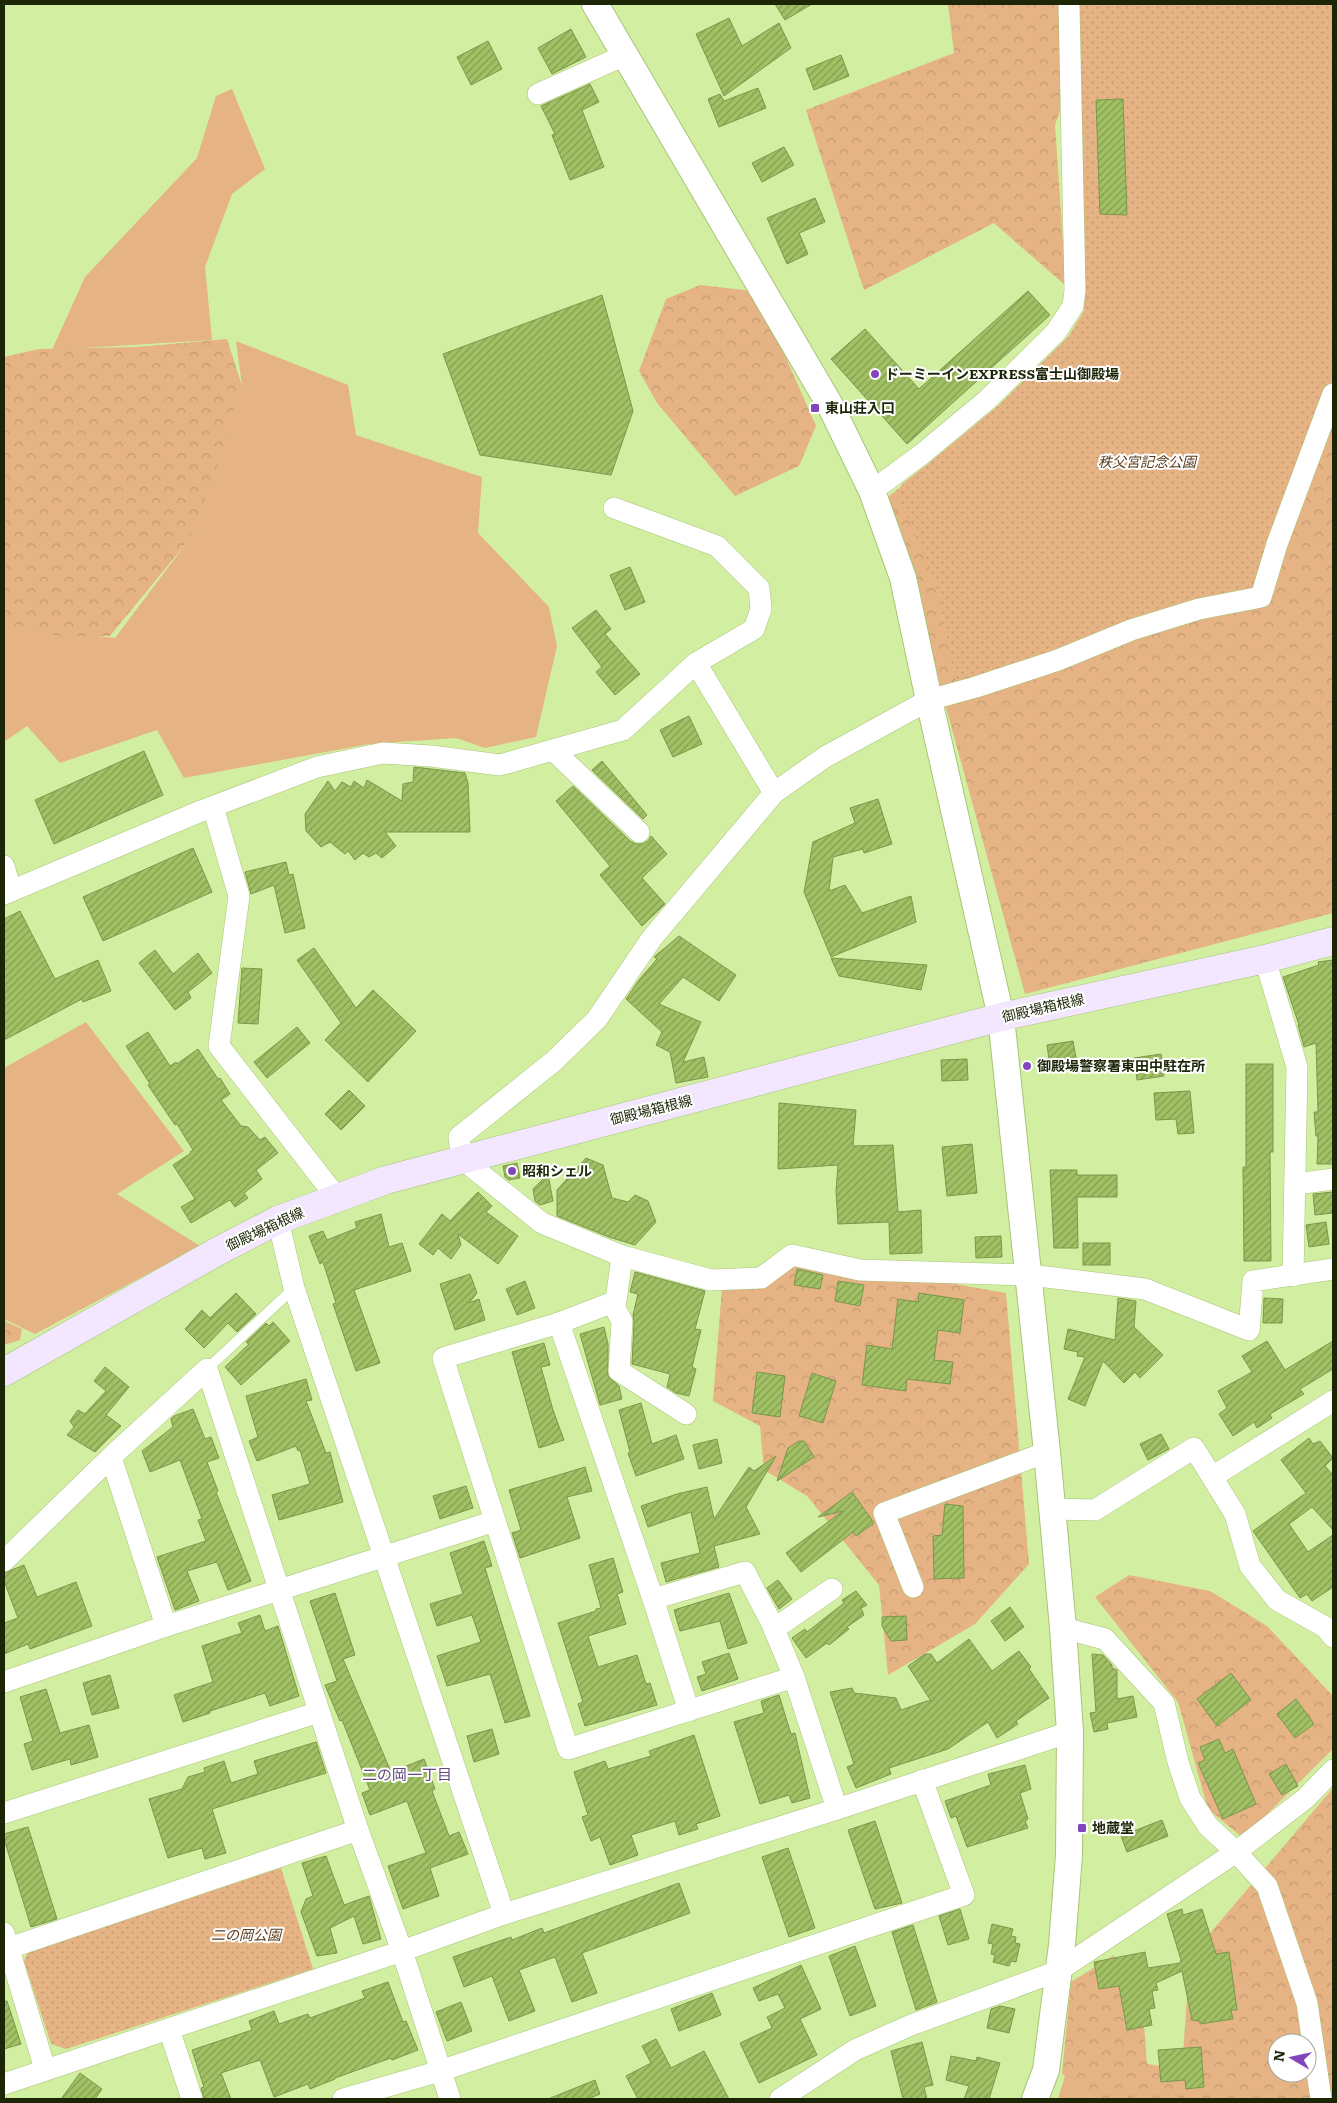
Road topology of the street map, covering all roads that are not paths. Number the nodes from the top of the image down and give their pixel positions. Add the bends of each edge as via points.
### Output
1 (595, 4) edge
2 (1069, 4) edge
3 (625, 55) junction
4 (538, 94) dead end
5 (1333, 394) edge
6 (872, 491) junction
7 (614, 508) dead end
8 (696, 663) junction
9 (929, 700) junction
10 (553, 750) junction
11 (774, 793) junction
12 (213, 807) junction
13 (639, 832) dead end
14 (4, 866) edge
15 (7, 892) edge
16 (1333, 941) edge
17 (1265, 959) junction
18 (1001, 1017) junction
19 (462, 1159) junction
20 (1333, 1179) edge
21 (1296, 1184) junction
22 (337, 1198) junction
23 (278, 1220) junction
24 (622, 1256) junction
25 (1333, 1269) edge
26 (1030, 1275) junction
27 (1293, 1276) junction
28 (294, 1288) junction
29 (612, 1303) junction
30 (559, 1323) junction
31 (207, 1370) junction
32 (4, 1372) edge
33 (1330, 1409) edge
34 (686, 1414) dead end
35 (1047, 1452) junction
36 (111, 1457) junction
37 (1212, 1477) junction
38 (1052, 1509) junction
39 (495, 1522) junction
40 (384, 1557) junction
41 (4, 1561) edge
42 (913, 1587) dead end
43 (279, 1589) junction
44 (832, 1589) dead end
45 (653, 1599) junction
46 (166, 1626) junction
47 (1063, 1628) junction
48 (774, 1629) junction
49 (1333, 1637) edge
50 (794, 1676) junction
51 (4, 1682) edge
52 (689, 1711) junction
53 (319, 1712) junction
54 (1070, 1732) junction
55 (1333, 1770) edge
56 (922, 1780) junction
57 (837, 1809) junction
58 (4, 1813) edge
59 (358, 1830) junction
60 (1236, 1852) junction
61 (504, 1914) junction
62 (6, 1940) edge
63 (402, 1951) junction
64 (1058, 1971) junction
65 (169, 2029) junction
66 (45, 2069) junction
67 (440, 2071) junction
68 (4, 2084) edge
69 (192, 2099) edge
70 (343, 2099) edge
71 (450, 2099) edge
72 (780, 2099) edge
73 (1035, 2099) edge
74 (1321, 2099) edge

1 - 3 street
2 - 6 street via 1073,306 1056,332 987,400
3 - 4 street
3 - 6 street via 830,405
5 - 9 street via 1277,544 1261,597 1199,609 1131,630 1058,660
6 - 9 street via 903,578
7 - 8 street via 717,546 759,588 761,609 754,629
8 - 10 street via 623,730
8 - 11 street
9 - 11 street via 825,757
9 - 18 street
10 - 12 street via 500,765 383,753 317,767
10 - 13 street
11 - 19 street via 652,938 597,1019 554,1061 459,1137
12 - 15 street
12 - 22 street via 239,896 219,1046
14 - 15 street
16 - 17 main road, 御殿場箱根線
17 - 18 main road, 御殿場箱根線
17 - 21 street via 1297,1067
18 - 19 main road, 御殿場箱根線
18 - 26 street
19 - 22 main road, 御殿場箱根線 via 386,1180
19 - 24 street via 542,1223
20 - 21 street
21 - 27 street
22 - 23 main road, 御殿場箱根線
23 - 28 street
23 - 32 main road, 御殿場箱根線
24 - 26 street via 711,1280 761,1278 792,1255 860,1270
24 - 29 street via 616,1301
25 - 27 street
26 - 27 street via 1145,1289 1249,1330 1253,1281
26 - 35 street
28 - 31 lane
28 - 40 street
29 - 30 street
29 - 34 street via 622,1321 619,1371
30 - 39 street via 443,1358
30 - 45 street
31 - 36 street
31 - 43 street
33 - 37 street
35 - 38 street
35 - 42 street via 884,1513
36 - 41 street
36 - 46 street
37 - 38 street via 1194,1448 1095,1510
37 - 49 street via 1236,1514 1250,1566 1277,1600 1325,1627
38 - 47 street
39 - 40 street
39 - 52 street via 568,1749
40 - 43 street
40 - 61 street
43 - 46 street
43 - 53 street
44 - 48 street
45 - 48 street via 745,1572
45 - 52 street
46 - 51 street
47 - 54 street
47 - 60 street via 1106,1639 1164,1703 1190,1798 1208,1826
48 - 50 street
50 - 52 street
50 - 57 street
53 - 58 street
53 - 59 street
54 - 56 street
54 - 64 street via 1069,1856
55 - 60 street via 1306,1798
56 - 57 street
56 - 67 street via 964,1895
57 - 61 street
59 - 62 street
59 - 63 street
60 - 64 street
60 - 74 street via 1267,1886 1307,2003
61 - 63 street
62 - 66 street
63 - 65 street
63 - 67 street
64 - 72 street via 911,2024 855,2050
64 - 73 street via 1046,2070
65 - 66 street
65 - 69 street
66 - 68 street
67 - 70 street
67 - 71 street

